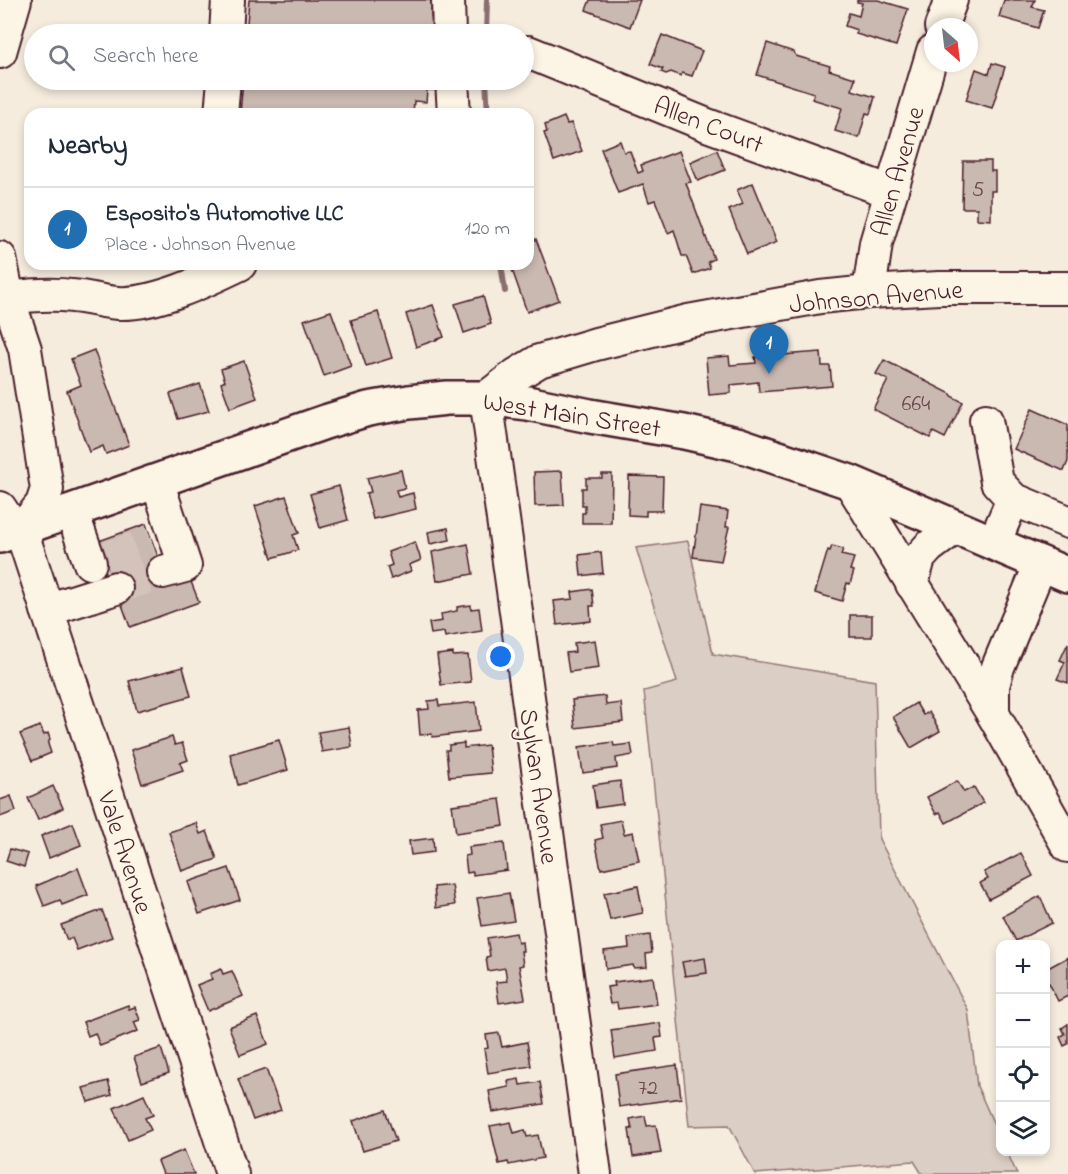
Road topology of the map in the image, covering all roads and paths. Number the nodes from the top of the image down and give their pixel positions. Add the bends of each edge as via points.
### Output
1 (228, 0) edge
2 (448, 0) edge
3 (951, 0) edge
4 (944, 18) edge
5 (227, 24) edge
6 (449, 24) edge
7 (534, 54) edge
8 (927, 72) edge
9 (223, 90) edge
10 (453, 90) edge
11 (222, 108) edge
12 (454, 108) edge
13 (891, 192) junction
14 (0, 258) edge
15 (213, 271) edge
16 (1068, 288) edge
17 (869, 292) junction
18 (8, 297) junction
19 (0, 336) edge
20 (486, 398) junction
21 (986, 420) dead end
22 (157, 481) junction
23 (850, 482) junction
24 (1013, 499) junction
25 (72, 512) junction
26 (1068, 523) edge
27 (7, 525) edge
28 (956, 527) junction
29 (994, 543) junction
30 (1054, 569) edge
31 (163, 572) tunnel mouth
32 (912, 584) junction
33 (47, 610) junction
34 (993, 714) junction
35 (1068, 846) edge
36 (589, 1173) edge
37 (232, 1174) edge

1 - 5 street
2 - 6 street
3 - 4 street
7 - 13 street, Allen Court
8 - 13 street, Allen Avenue
9 - 11 street
10 - 12 street
13 - 17 street, Allen Avenue via 876,243
14 - 18 street
15 - 18 street via 187,288 140,302 38,294
16 - 17 street, Johnson Avenue
17 - 20 street, Johnson Avenue via 688,321 585,347 539,361
18 - 19 street
18 - 27 street via 25,349 47,489 42,504
20 - 22 main road, West Main Street via 447,398 368,409
20 - 23 main road, West Main Street via 736,444
20 - 36 street, Sylvan Avenue
21 - 24 street via 997,482
22 - 25 main road, West Main Street
22 - 31 street via 161,532 185,566
23 - 28 main road, West Main Street
23 - 32 street
24 - 26 street
24 - 29 street
25 - 27 main road, West Main Street
25 - 33 street via 96,554 108,591
26 - 30 street
27 - 33 street, Vale Avenue
28 - 29 main road, West Main Street
28 - 32 street via 920,558
29 - 30 main road, West Main Street
30 - 34 street via 998,668 993,686
32 - 34 street
33 - 37 street, Vale Avenue
34 - 35 street

